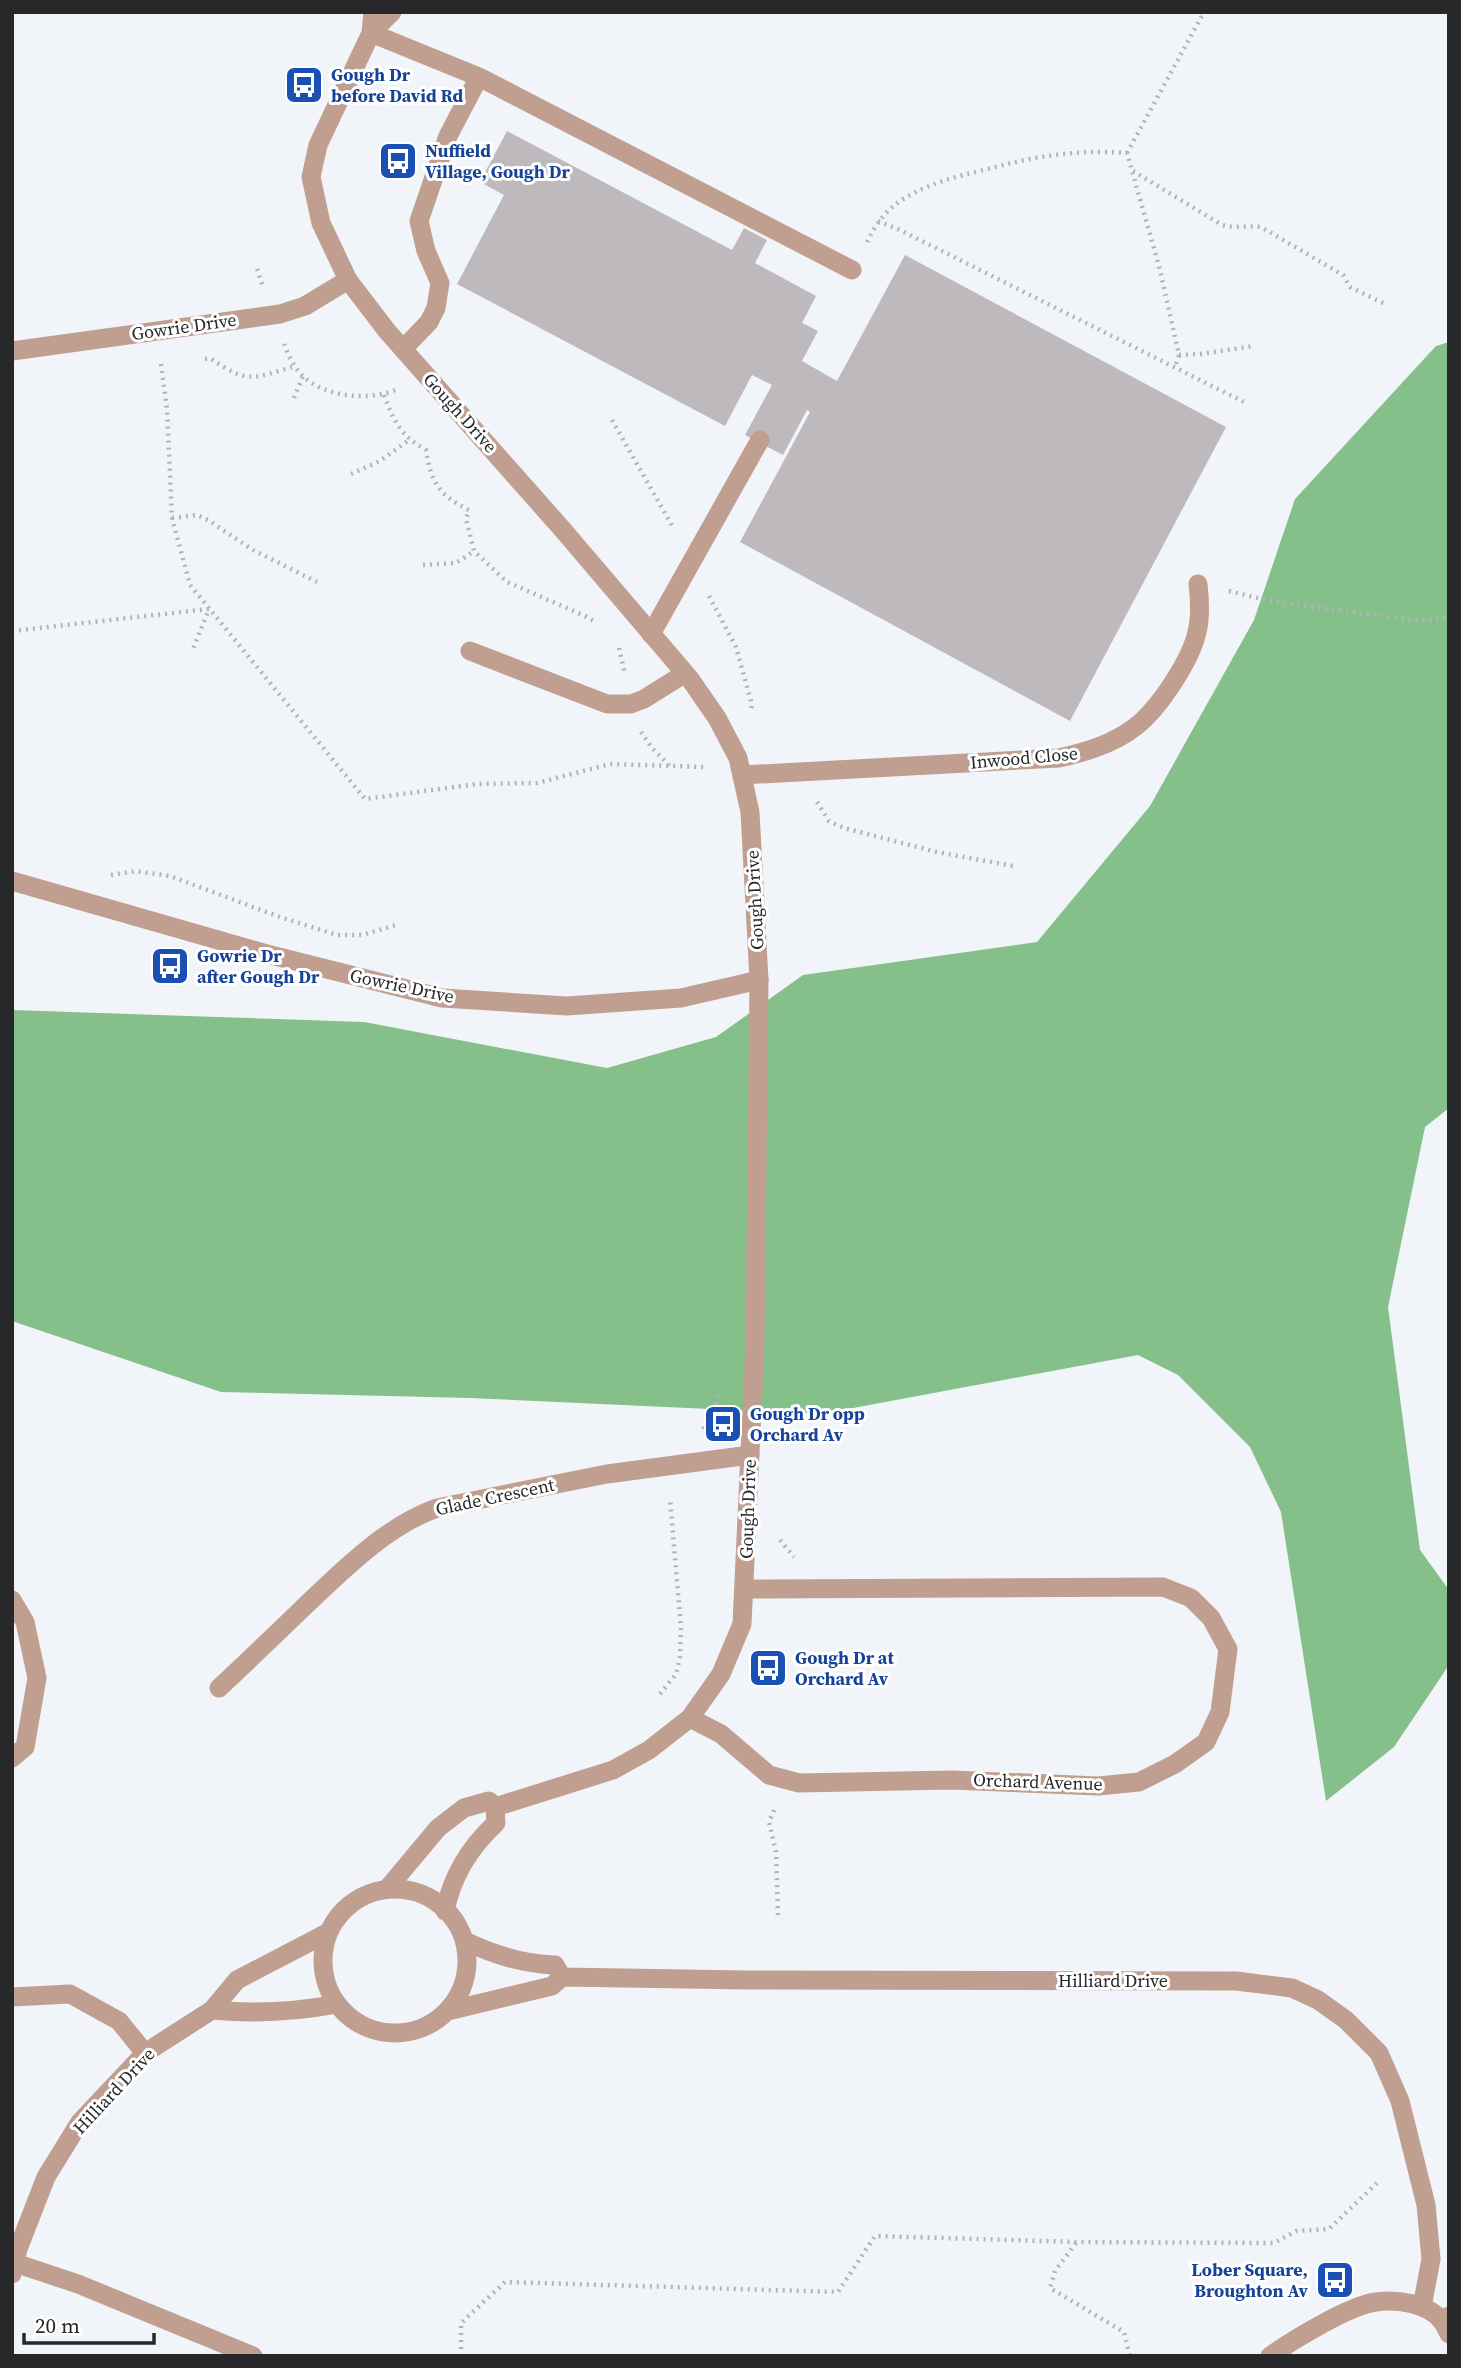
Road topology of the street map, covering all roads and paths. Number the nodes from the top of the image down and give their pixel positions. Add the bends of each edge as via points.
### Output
1 (373, 12) edge
2 (392, 12) edge
3 (1204, 12) edge
4 (371, 33) junction
5 (479, 77) junction
6 (1127, 153) junction
7 (1133, 171) junction
8 (257, 269) dead end
9 (852, 270) dead end
10 (348, 280) junction
11 (1385, 304) dead end
12 (273, 314) junction
13 (1254, 346) dead end
14 (403, 349) junction
15 (12, 351) edge
16 (1179, 355) junction
17 (197, 360) dead end
18 (173, 363) dead end
19 (148, 366) dead end
20 (296, 366) junction
21 (1175, 366) junction
22 (303, 376) junction
23 (428, 377) junction
24 (384, 396) junction
25 (294, 398) dead end
26 (1244, 401) dead end
27 (409, 440) junction
28 (760, 440) dead end
29 (351, 474) dead end
30 (172, 518) dead end
31 (474, 551) junction
32 (423, 565) dead end
33 (317, 582) dead end
34 (1198, 584) joint
35 (1449, 617) edge
36 (602, 626) dead end
37 (12, 631) edge
38 (651, 634) junction
39 (618, 645) dead end
40 (193, 649) dead end
41 (470, 651) dead end
42 (684, 674) junction
43 (631, 704) junction
44 (670, 766) dead end
45 (802, 772) junction
46 (742, 775) junction
47 (1013, 866) dead end
48 (104, 876) dead end
49 (12, 881) edge
50 (396, 925) dead end
51 (759, 980) junction
52 (719, 1394) dead end
53 (700, 1434) dead end
54 (750, 1455) junction
55 (670, 1498) dead end
56 (778, 1534) dead end
57 (802, 1562) dead end
58 (744, 1589) junction
59 (12, 1600) edge
60 (219, 1688) dead end
61 (660, 1694) dead end
62 (690, 1718) junction
63 (12, 1758) edge
64 (779, 1799) dead end
65 (495, 1807) junction
66 (387, 1889) junction
67 (445, 1911) junction
68 (778, 1916) dead end
69 (329, 1932) junction
70 (465, 1941) junction
71 (562, 1977) junction
72 (12, 1997) edge
73 (337, 2004) junction
74 (212, 2010) junction
75 (448, 2011) junction
76 (145, 2053) junction
77 (1377, 2183) dead end
78 (1077, 2242) junction
79 (14, 2269) edge
80 (1422, 2307) junction
81 (1446, 2323) edge
82 (253, 2356) edge
83 (461, 2356) edge
84 (1130, 2356) edge
85 (1270, 2356) edge

1 - 4 street, Gough Drive
2 - 4 street
3 - 6 path
4 - 5 street
4 - 10 street, Gough Drive via 318,145 311,177 321,222
5 - 9 street
5 - 14 street via 448,136 419,221 440,284 436,308
6 - 7 path
6 - 21 path via 1061,153 943,180 903,199 878,221
7 - 11 path via 1222,225 1261,227 1343,275 1350,287
7 - 16 path
8 - 12 path
10 - 12 street, Gowrie Drive via 305,306
10 - 14 street, Gough Drive
12 - 15 street, Gowrie Drive
12 - 20 path
13 - 16 path
14 - 23 street, Gough Drive
16 - 21 path
17 - 20 path via 209,358 231,373 251,378
18 - 19 path
20 - 22 path
21 - 26 path
22 - 24 path via 324,390
22 - 25 path
23 - 24 path
23 - 38 street, Gough Drive
24 - 27 path via 393,420
27 - 29 path
27 - 31 path via 426,450 429,471 448,499 469,510 466,519
28 - 38 street
30 - 33 path via 197,515
31 - 32 path via 456,563
31 - 36 path via 507,582
34 - 35 path via 1270,601 1421,621
34 - 45 street, Inwood Close via 1197,635 1182,668 1154,710 1110,742 1059,758
37 - 40 path via 209,609
38 - 42 street, Gough Drive
39 - 43 path
41 - 43 street via 607,704
42 - 43 street
42 - 46 street, Gough Drive via 717,718
43 - 44 path via 640,731
45 - 46 street, Inwood Close
45 - 47 path via 829,821 844,828
46 - 51 street, Gough Drive via 750,811
48 - 50 path via 136,871 170,876 337,935 362,935
49 - 51 street, Gowrie Drive via 255,951 442,998 567,1006 681,998
51 - 54 street, Gough Drive
52 - 53 path
54 - 58 street, Gough Drive
54 - 60 street, Glade Crescent via 607,1474 414,1516 330,1582
55 - 61 path via 681,1657 676,1674
56 - 57 path via 790,1554
58 - 62 street, Gough Drive via 742,1624 721,1674
58 - 62 street, Orchard Avenue via 1163,1587 1191,1598 1211,1618 1228,1649 1220,1712 1206,1742 1175,1763 1139,1782 1098,1786 952,1780 799,1783 769,1775 721,1734
59 - 63 street via 25,1622 37,1678 25,1747
62 - 65 street, Gough Drive via 649,1750 613,1770
64 - 68 path via 769,1822 776,1852
65 - 66 street, Gough Drive via 489,1801 464,1808 438,1828
65 - 67 street via 496,1824 460,1866
66 - 67 street via 412,1891
66 - 69 street via 363,1896 342,1912
67 - 70 street via 454,1918
69 - 73 street via 323,1957 326,1982
69 - 74 street, Hilliard Drive via 237,1980
70 - 71 street, Hilliard Drive via 495,1955 555,1965
70 - 75 street via 468,1966 462,1991
71 - 75 street, Hilliard Drive via 552,1986
71 - 80 street, Hilliard Drive via 1236,1981 1292,1988 1346,2020 1379,2053 1400,2101 1426,2205 1431,2259
72 - 76 street via 70,1994 120,2021
73 - 74 street via 248,2014
73 - 75 street via 355,2022 379,2032 403,2034 428,2026
74 - 76 street, Hilliard Drive
76 - 79 street, Hilliard Drive via 80,2122 53,2166
77 - 78 path via 1329,2229 1296,2231 1274,2243
78 - 83 path via 875,2236 838,2292 505,2282 461,2323
78 - 84 path via 1055,2271 1050,2288 1124,2332
79 - 82 street via 78,2284
80 - 81 street
80 - 85 street via 1401,2301 1374,2302

